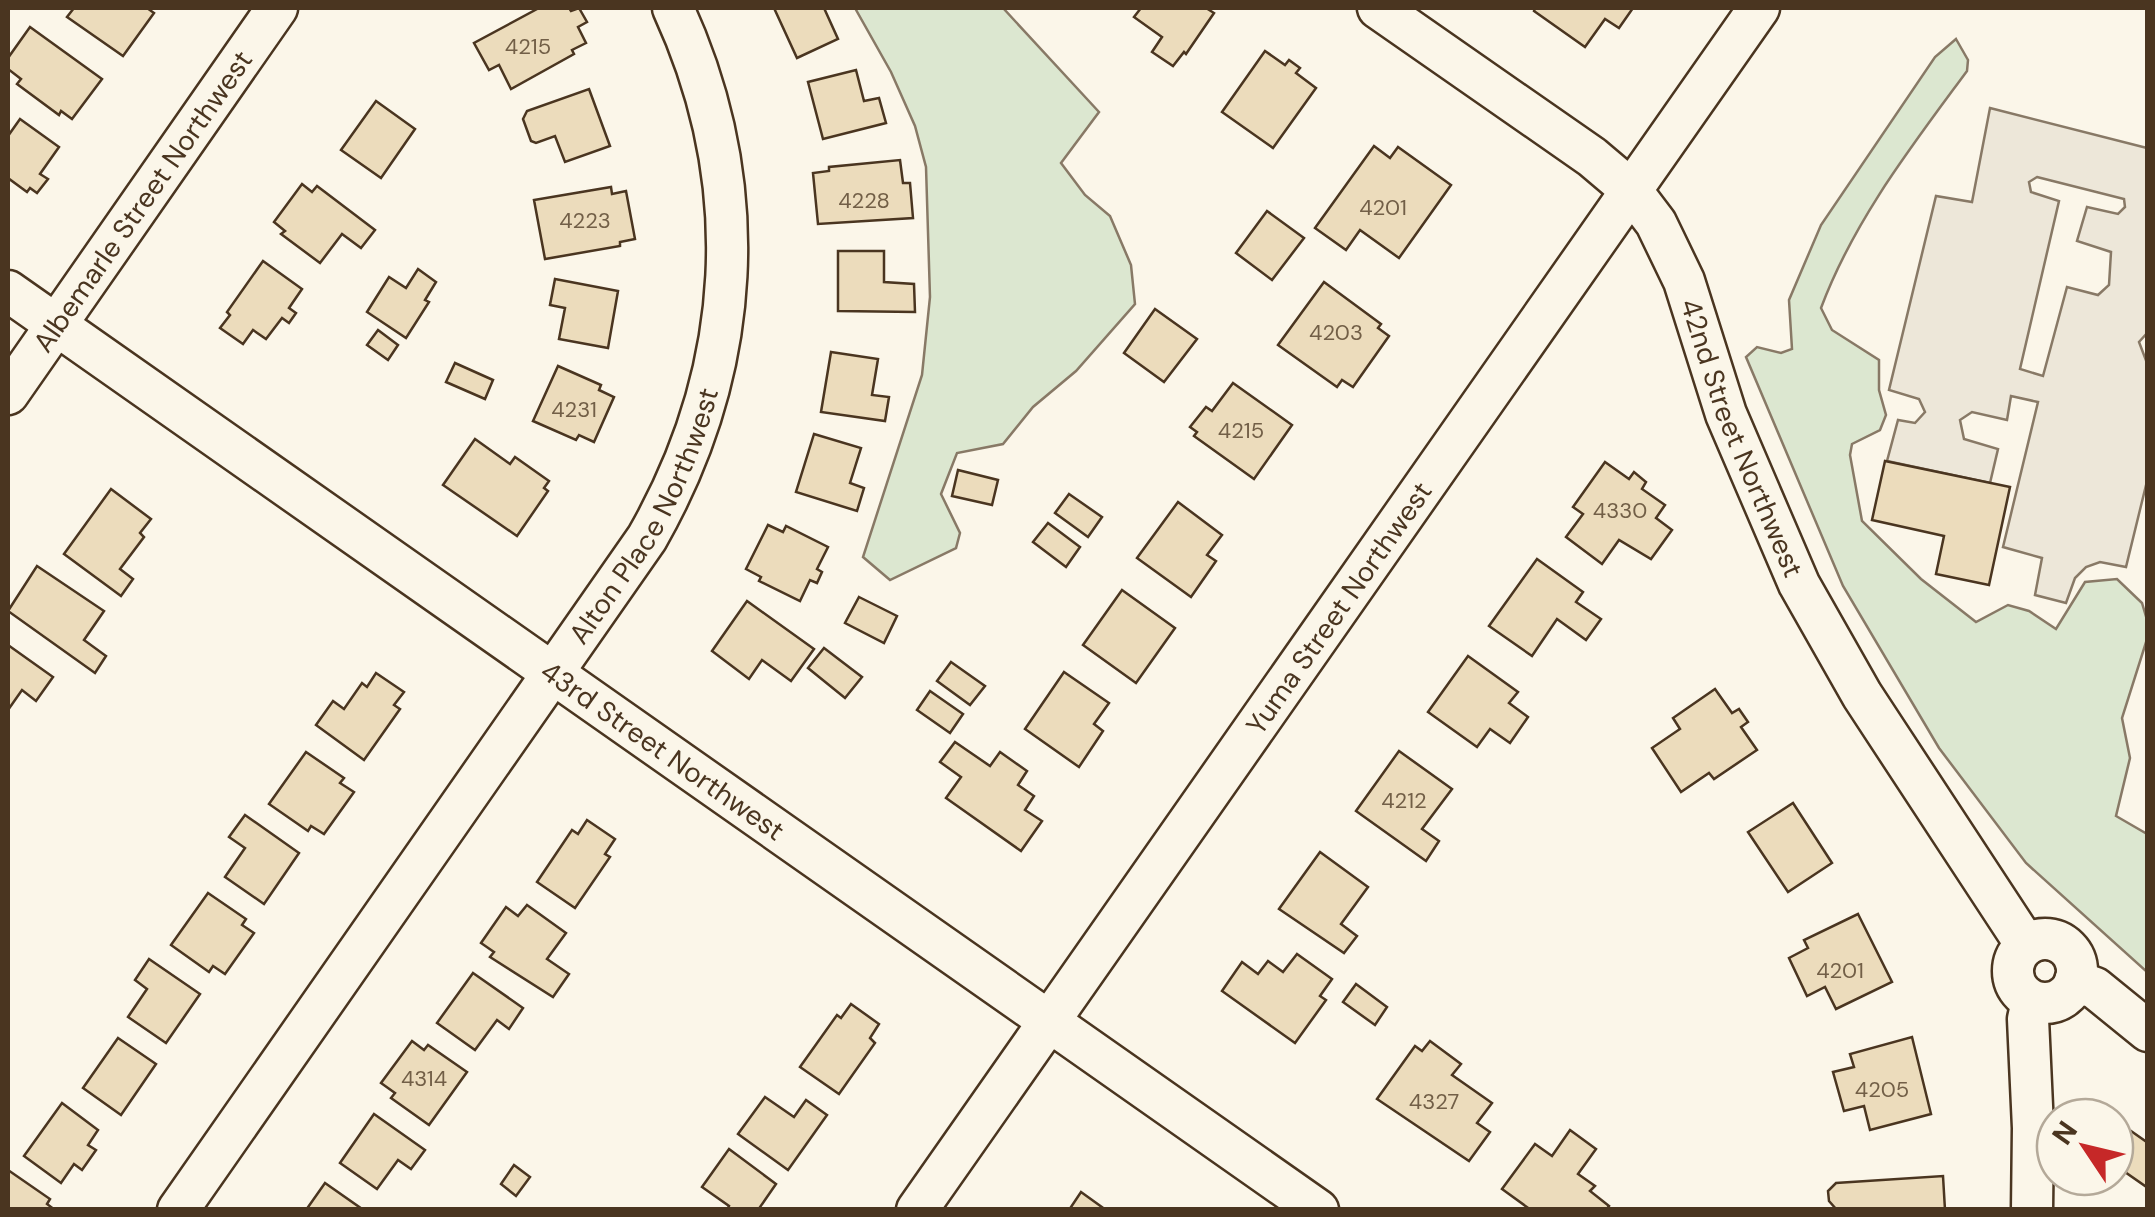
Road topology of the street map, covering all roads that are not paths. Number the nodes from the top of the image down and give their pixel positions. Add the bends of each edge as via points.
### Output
1 (278, 8) edge
2 (674, 8) edge
3 (1378, 8) edge
4 (1759, 8) edge
5 (1631, 190) junction
6 (8, 291) edge
7 (56, 324) junction
8 (8, 394) edge
9 (555, 674) junction
10 (2026, 944) junction
11 (2075, 981) junction
12 (2032, 1001) junction
13 (1050, 1020) junction
14 (2148, 1031) edge
15 (178, 1210) edge
16 (917, 1210) edge
17 (1318, 1210) edge
18 (2032, 1210) edge

1 - 7 street, Albemarle Street Northwest
2 - 9 street, Alton Place Northwest via 709,103 724,178 728,254 719,353 691,449 664,509
3 - 5 street, 42nd Street Northwest
4 - 5 street, Yuma Street Northwest
5 - 10 street, 42nd Street Northwest via 1672,252 1726,414 1814,614
5 - 13 street, Yuma Street Northwest
6 - 7 street, 43rd Street Northwest
7 - 8 street, Albemarle Street Northwest
7 - 9 street, 43rd Street Northwest
9 - 13 street, 43rd Street Northwest
9 - 15 street, Alton Place Northwest
10 - 11 street via 2062,943 2076,960
10 - 12 street via 2013,977
11 - 12 street via 2053,1002
11 - 14 street via 2095,988
12 - 18 street
13 - 16 street, Yuma Street Northwest
13 - 17 street, 43rd Street Northwest

